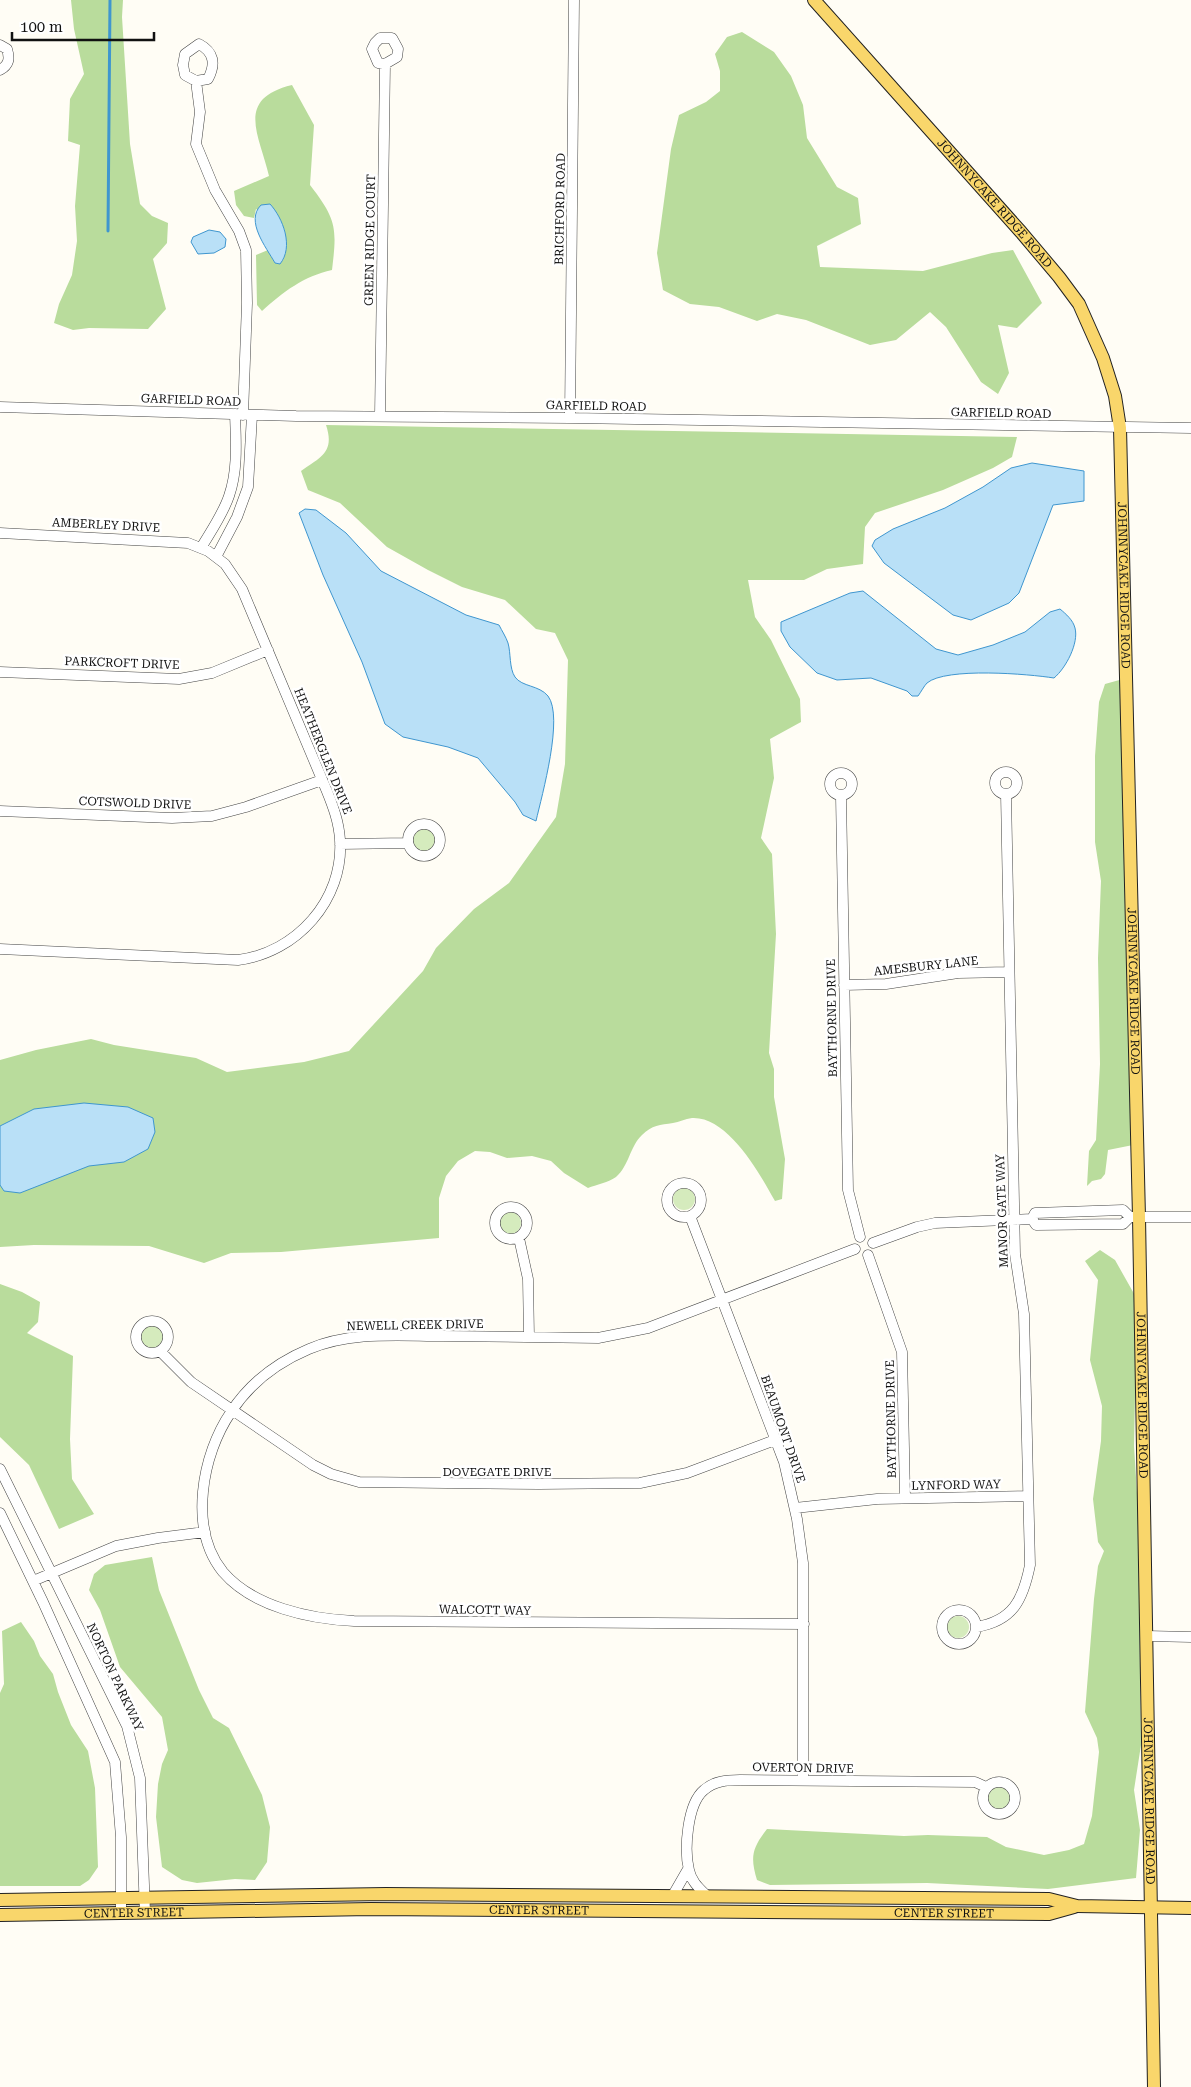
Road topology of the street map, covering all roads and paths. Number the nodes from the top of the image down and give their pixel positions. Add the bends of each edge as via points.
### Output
1 (574, 0) edge
2 (814, 0) edge
3 (0, 45) edge
4 (385, 64) dead end
5 (0, 70) edge
6 (196, 81) dead end
7 (0, 407) edge
8 (243, 415) junction
9 (380, 416) junction
10 (570, 418) junction
11 (1120, 428) junction
12 (1191, 428) edge
13 (0, 533) edge
14 (209, 552) junction
15 (268, 650) junction
16 (0, 672) edge
17 (322, 780) junction
18 (1006, 794) dead end
19 (841, 796) dead end
20 (0, 811) edge
21 (408, 843) dead end
22 (340, 844) junction
23 (0, 949) edge
24 (1009, 972) junction
25 (844, 985) junction
26 (690, 1216) dead end
27 (1135, 1217) junction
28 (1191, 1217) edge
29 (1014, 1220) junction
30 (860, 1237) junction
31 (519, 1238) dead end
32 (873, 1243) junction
33 (855, 1249) junction
34 (868, 1255) junction
35 (722, 1300) junction
36 (529, 1337) junction
37 (160, 1351) dead end
38 (231, 1411) junction
39 (776, 1440) junction
40 (0, 1469) edge
41 (1028, 1496) junction
42 (906, 1498) junction
43 (795, 1508) junction
44 (0, 1513) edge
45 (205, 1532) junction
46 (52, 1573) junction
47 (33, 1581) junction
48 (804, 1624) junction
49 (976, 1627) dead end
50 (1147, 1636) junction
51 (1191, 1637) edge
52 (803, 1780) junction
53 (986, 1788) dead end
54 (688, 1869) junction
55 (222, 1895) junction
56 (673, 1895) junction
57 (706, 1895) junction
58 (145, 1897) junction
59 (121, 1898) junction
60 (0, 1900) edge
61 (1077, 1906) junction
62 (1151, 1908) junction
63 (1191, 1908) edge
64 (222, 1911) junction
65 (145, 1912) junction
66 (121, 1913) junction
67 (0, 1915) edge
68 (1154, 2087) edge

1 - 10 street, BRICHFORD ROAD
2 - 11 main road, JOHNNYCAKE RIDGE ROAD via 1060,277 1079,304 1102,358 1115,396
3 - 5 street via 8,50 9,57
4 - 9 street, GREEN RIDGE COURT
6 - 8 street via 200,112 196,144 246,250
7 - 8 street, GARFIELD ROAD
8 - 9 street, GARFIELD ROAD
8 - 14 street via 233,484
8 - 14 street via 248,487 237,517
9 - 10 street, GARFIELD ROAD
10 - 11 street, GARFIELD ROAD
11 - 12 street, GARFIELD ROAD
11 - 27 main road, JOHNNYCAKE RIDGE ROAD
13 - 14 street, AMBERLEY DRIVE via 178,541
14 - 15 street, HEATHERGLEN DRIVE via 225,564 242,589
15 - 16 street, PARKCROFT DRIVE via 212,673 179,678
15 - 17 street, HEATHERGLEN DRIVE
17 - 20 street, COTSWOLD DRIVE via 246,807 197,817
17 - 22 street, HEATHERGLEN DRIVE via 335,812
18 - 24 street, MANOR GATE WAY
19 - 25 street, BAYTHORNE DRIVE
21 - 22 street
22 - 23 street, HEATHERGLEN DRIVE via 334,886 317,914 296,936 257,956 238,960
24 - 25 street, AMESBURY LANE via 958,973 891,983
24 - 29 street, MANOR GATE WAY
25 - 30 street, BAYTHORNE DRIVE via 848,1190
26 - 35 street, BEAUMONT DRIVE
27 - 28 street
27 - 29 street via 1123,1224 1036,1225 1032,1220
27 - 50 main road, JOHNNYCAKE RIDGE ROAD
29 - 32 street via 935,1224
29 - 41 street, MANOR GATE WAY via 1016,1268 1024,1314
30 - 32 street via 869,1238
30 - 33 street
31 - 36 street via 528,1278
32 - 34 street via 873,1250
33 - 34 street via 860,1255
33 - 35 street, NEWELL CREEK DRIVE
34 - 42 street, BAYTHORNE DRIVE via 902,1352
35 - 36 street, NEWELL CREEK DRIVE via 622,1335
35 - 39 street, BEAUMONT DRIVE
36 - 38 street, NEWELL CREEK DRIVE via 363,1336 335,1340 275,1366
37 - 38 street, DOVEGATE DRIVE via 191,1382
38 - 39 street, DOVEGATE DRIVE via 320,1469 366,1483 640,1483 687,1473
38 - 45 street, NEWELL CREEK DRIVE via 209,1463 203,1502
39 - 43 street, BEAUMONT DRIVE
40 - 46 street, NORTON PARKWAY
41 - 42 street, LYNFORD WAY
41 - 49 street, MANOR GATE WAY via 1030,1565 1024,1586 1004,1619
42 - 43 street, LYNFORD WAY via 859,1499
43 - 48 street, BEAUMONT DRIVE via 803,1563
44 - 47 street
45 - 46 street via 116,1546
45 - 48 street, WALCOTT WAY via 215,1560 242,1588 268,1603 335,1620
46 - 47 street
46 - 58 street, NORTON PARKWAY via 127,1726 140,1778
47 - 59 street via 114,1762 121,1837
48 - 52 street, BEAUMONT DRIVE
50 - 51 street
50 - 62 main road, JOHNNYCAKE RIDGE ROAD
52 - 53 street, OVERTON DRIVE via 975,1782
52 - 54 street, OVERTON DRIVE via 728,1780 705,1789 693,1804 690,1814
54 - 56 street, OVERTON DRIVE
54 - 57 street
55 - 56 main road, CENTER STREET
55 - 58 main road, CENTER STREET
55 - 64 main road
56 - 57 main road, CENTER STREET
57 - 61 main road, CENTER STREET via 1049,1899
58 - 59 main road, CENTER STREET
58 - 65 street, NORTON PARKWAY
59 - 60 main road, CENTER STREET
59 - 66 street
61 - 62 main road, CENTER STREET
61 - 64 main road, CENTER STREET via 1048,1914 380,1909
62 - 63 main road, CENTER STREET
62 - 68 main road, JOHNNYCAKE RIDGE ROAD
64 - 65 main road, CENTER STREET
65 - 66 main road, CENTER STREET
66 - 67 main road, CENTER STREET

